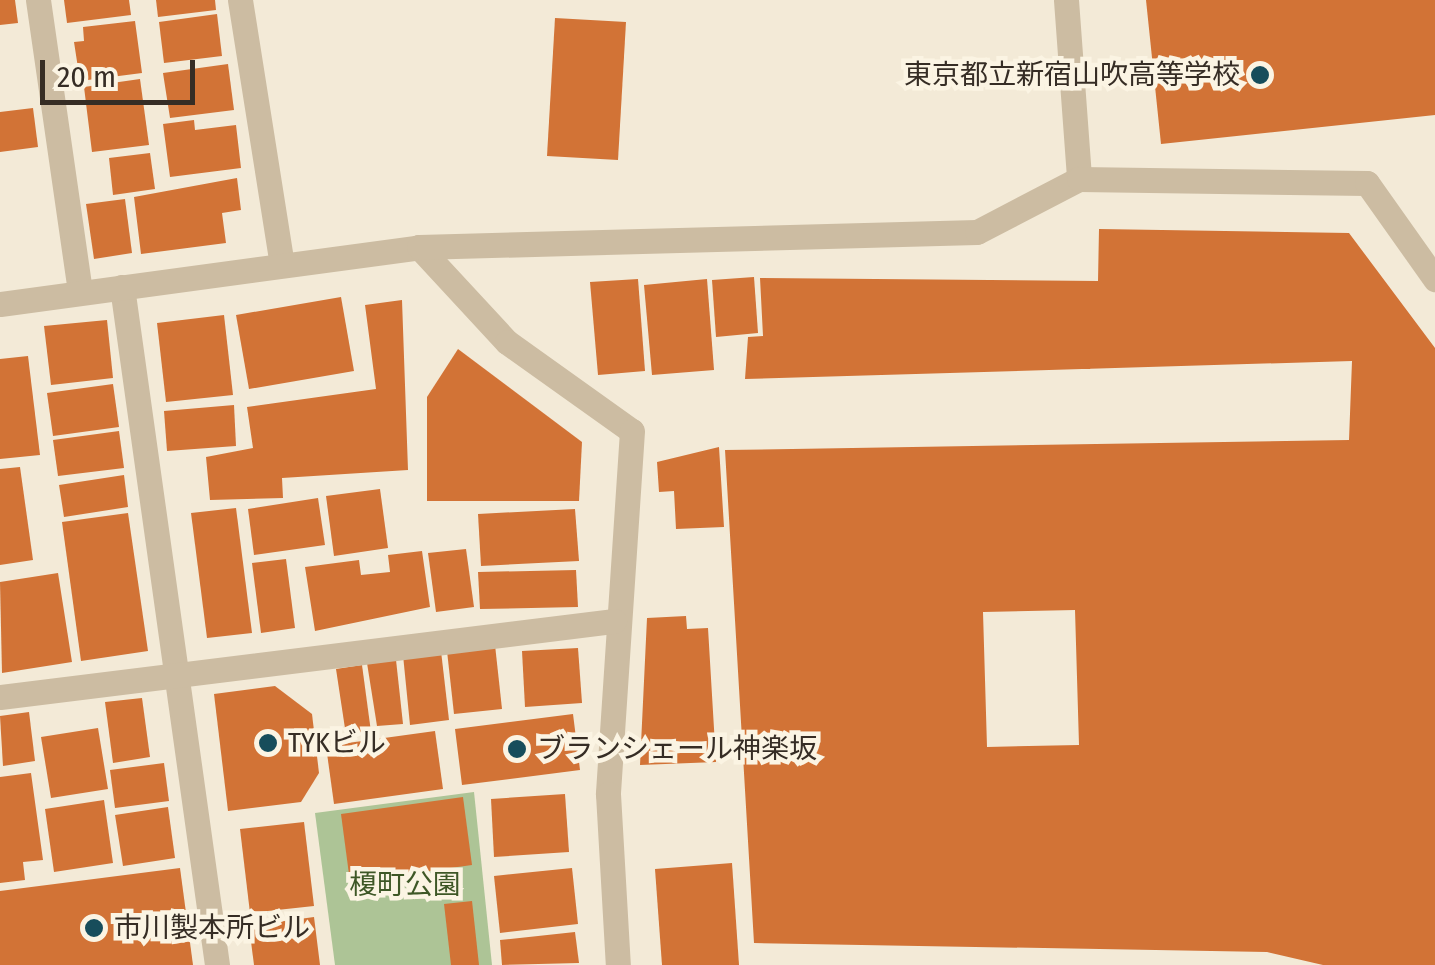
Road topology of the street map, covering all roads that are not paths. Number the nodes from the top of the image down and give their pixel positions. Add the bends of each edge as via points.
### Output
1 (38, 0) edge
2 (240, 0) edge
3 (1066, 0) edge
4 (1079, 179) junction
5 (419, 247) junction
6 (281, 260) junction
7 (1435, 278) edge
8 (122, 287) junction
9 (80, 291) junction
10 (0, 304) edge
11 (614, 621) junction
12 (177, 675) junction
13 (0, 697) edge
14 (217, 965) edge
15 (618, 965) edge

1 - 9 street
2 - 6 street
3 - 4 street
4 - 5 street via 976,232
4 - 7 street via 1367,183
5 - 6 street
5 - 11 street via 507,342 632,431
6 - 8 street
8 - 9 street
8 - 12 street
9 - 10 street
11 - 12 street
11 - 15 street via 608,794
12 - 13 street
12 - 14 street

